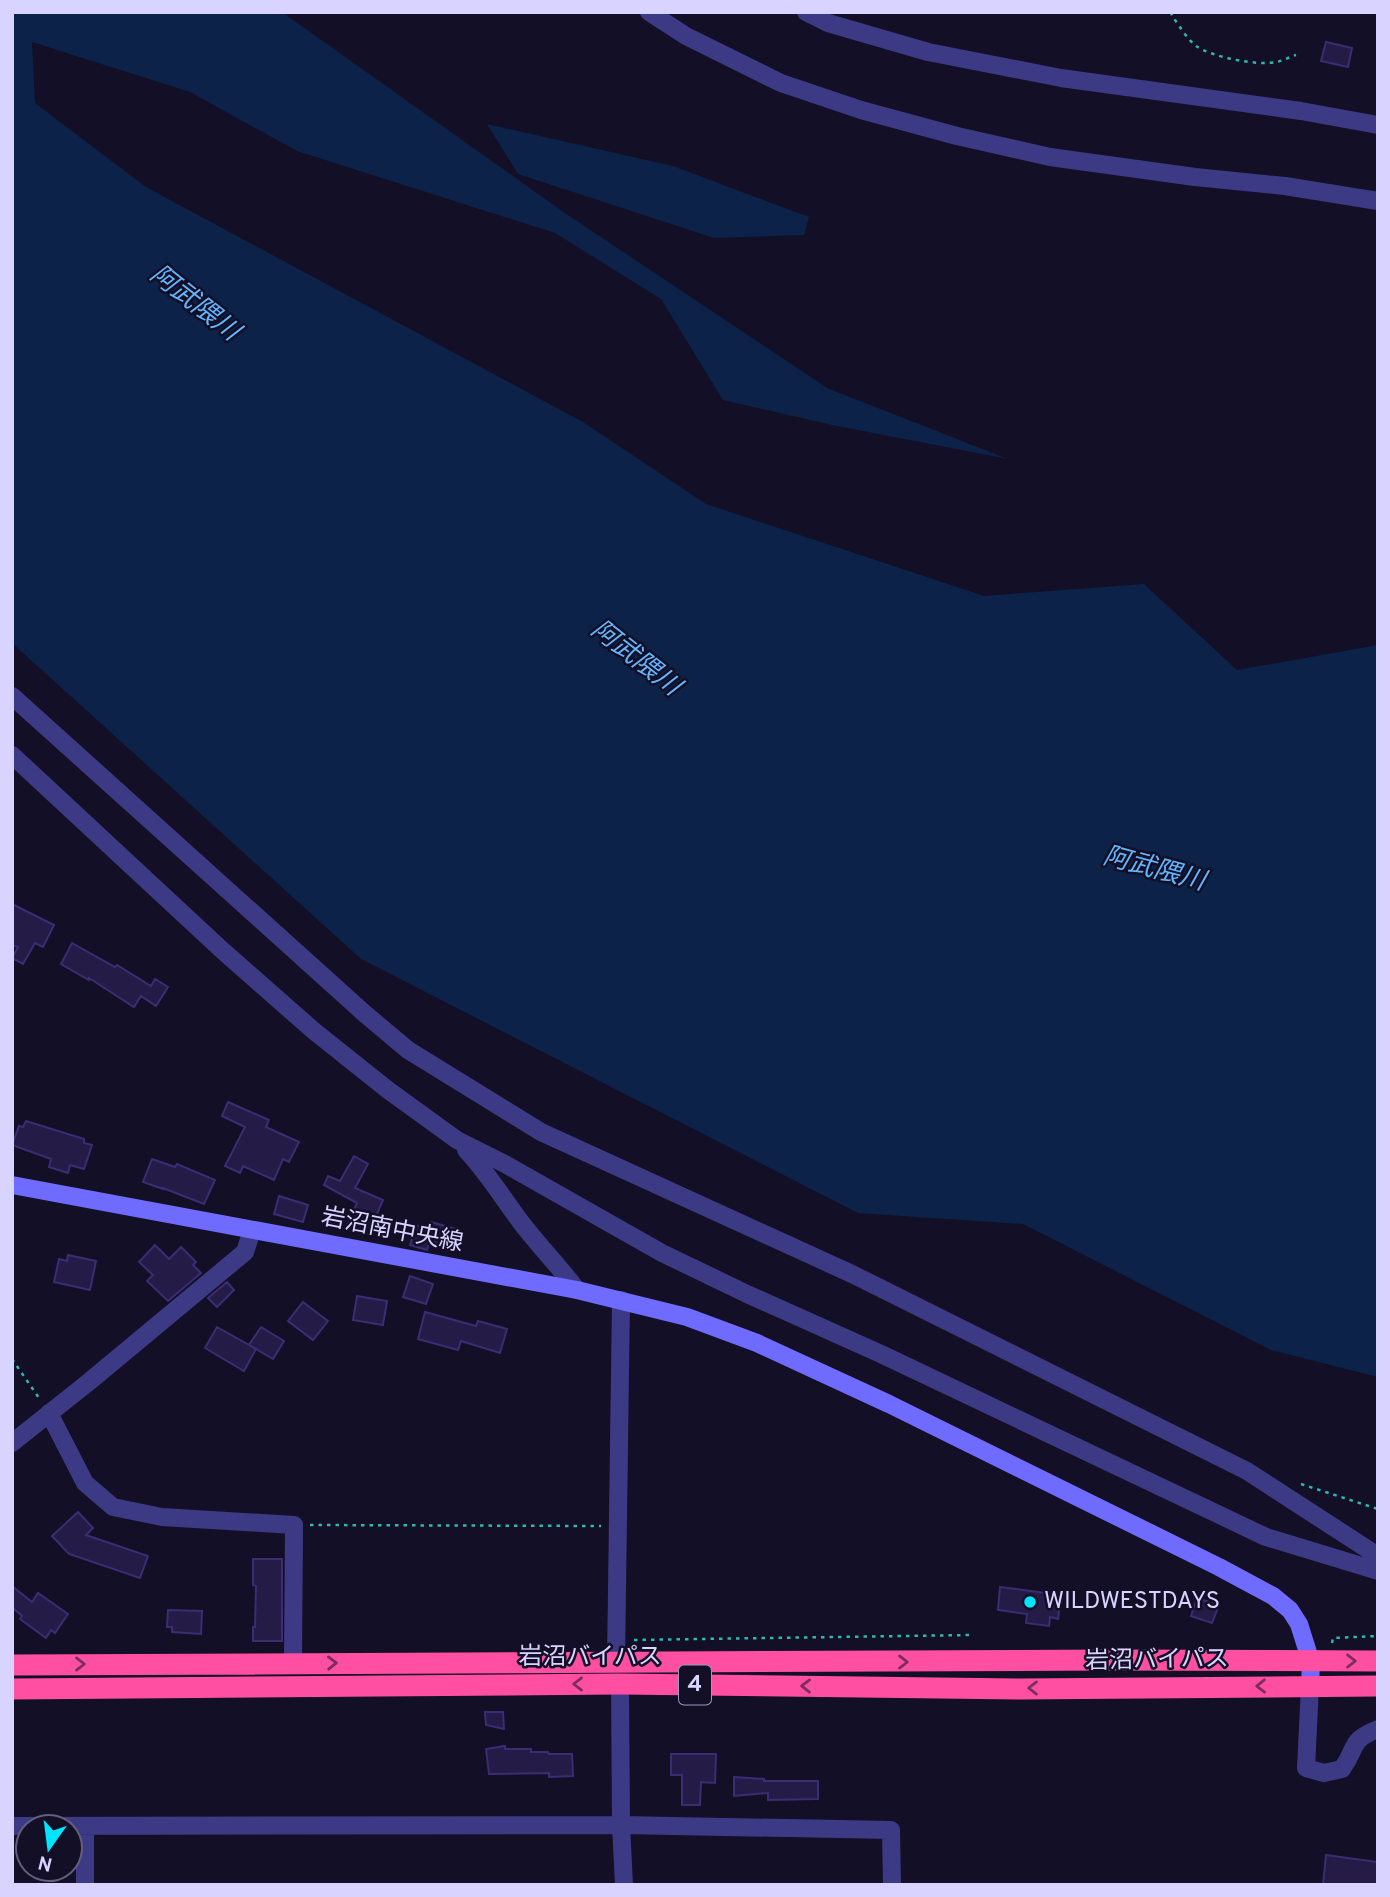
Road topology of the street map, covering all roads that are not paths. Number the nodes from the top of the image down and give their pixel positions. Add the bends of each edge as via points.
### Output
1 (649, 12) edge
2 (806, 12) edge
3 (1378, 125) edge
4 (1378, 201) edge
5 (12, 696) edge
6 (12, 755) edge
7 (457, 1140) junction
8 (12, 1185) edge
9 (252, 1230) junction
10 (577, 1290) junction
11 (621, 1300) junction
12 (49, 1413) junction
13 (12, 1443) edge
14 (1378, 1556) edge
15 (1378, 1571) edge
16 (1378, 1661) edge
17 (616, 1662) junction
18 (1311, 1662) junction
19 (293, 1663) junction
20 (12, 1665) edge
21 (620, 1684) junction
22 (1310, 1686) junction
23 (1378, 1686) edge
24 (12, 1689) edge
25 (1378, 1729) edge
26 (621, 1825) junction
27 (12, 1826) edge
28 (85, 1827) junction
29 (85, 1885) edge
30 (624, 1885) edge
31 (892, 1885) edge

1 - 4 street via 686,36 781,83 957,136 1050,157
2 - 3 street via 828,23 928,52 1061,78
5 - 14 street via 408,1050 541,1132 852,1274 1247,1471
6 - 7 street via 314,1031
7 - 10 street
7 - 15 street via 662,1253 1266,1537
8 - 9 street, 岩沼南中央線
9 - 10 street, 岩沼南中央線
9 - 12 street via 245,1252
10 - 11 street, 岩沼南中央線
11 - 17 street
11 - 18 street, 岩沼南中央線 via 687,1317 757,1343 1256,1586 1290,1610
12 - 13 street
12 - 19 street via 85,1483 113,1507 162,1517 294,1525
18 -> 16 highway, 岩沼バイパス / 4
17 -> 18 highway, 岩沼バイパス / 4
19 -> 17 highway, 岩沼バイパス / 4
18 - 22 street, 岩沼南中央線
20 -> 19 highway, 岩沼バイパス / 4
22 -> 21 highway, 岩沼バイパス / 4 via 1021,1689
21 -> 24 highway, 岩沼バイパス / 4
21 - 26 street
22 - 23 highway, 岩沼バイパス / 4
22 - 25 street via 1306,1768 1324,1773 1342,1769 1361,1735
26 - 28 street
26 - 30 street
26 - 31 street via 891,1830
27 - 28 street
28 - 29 street

